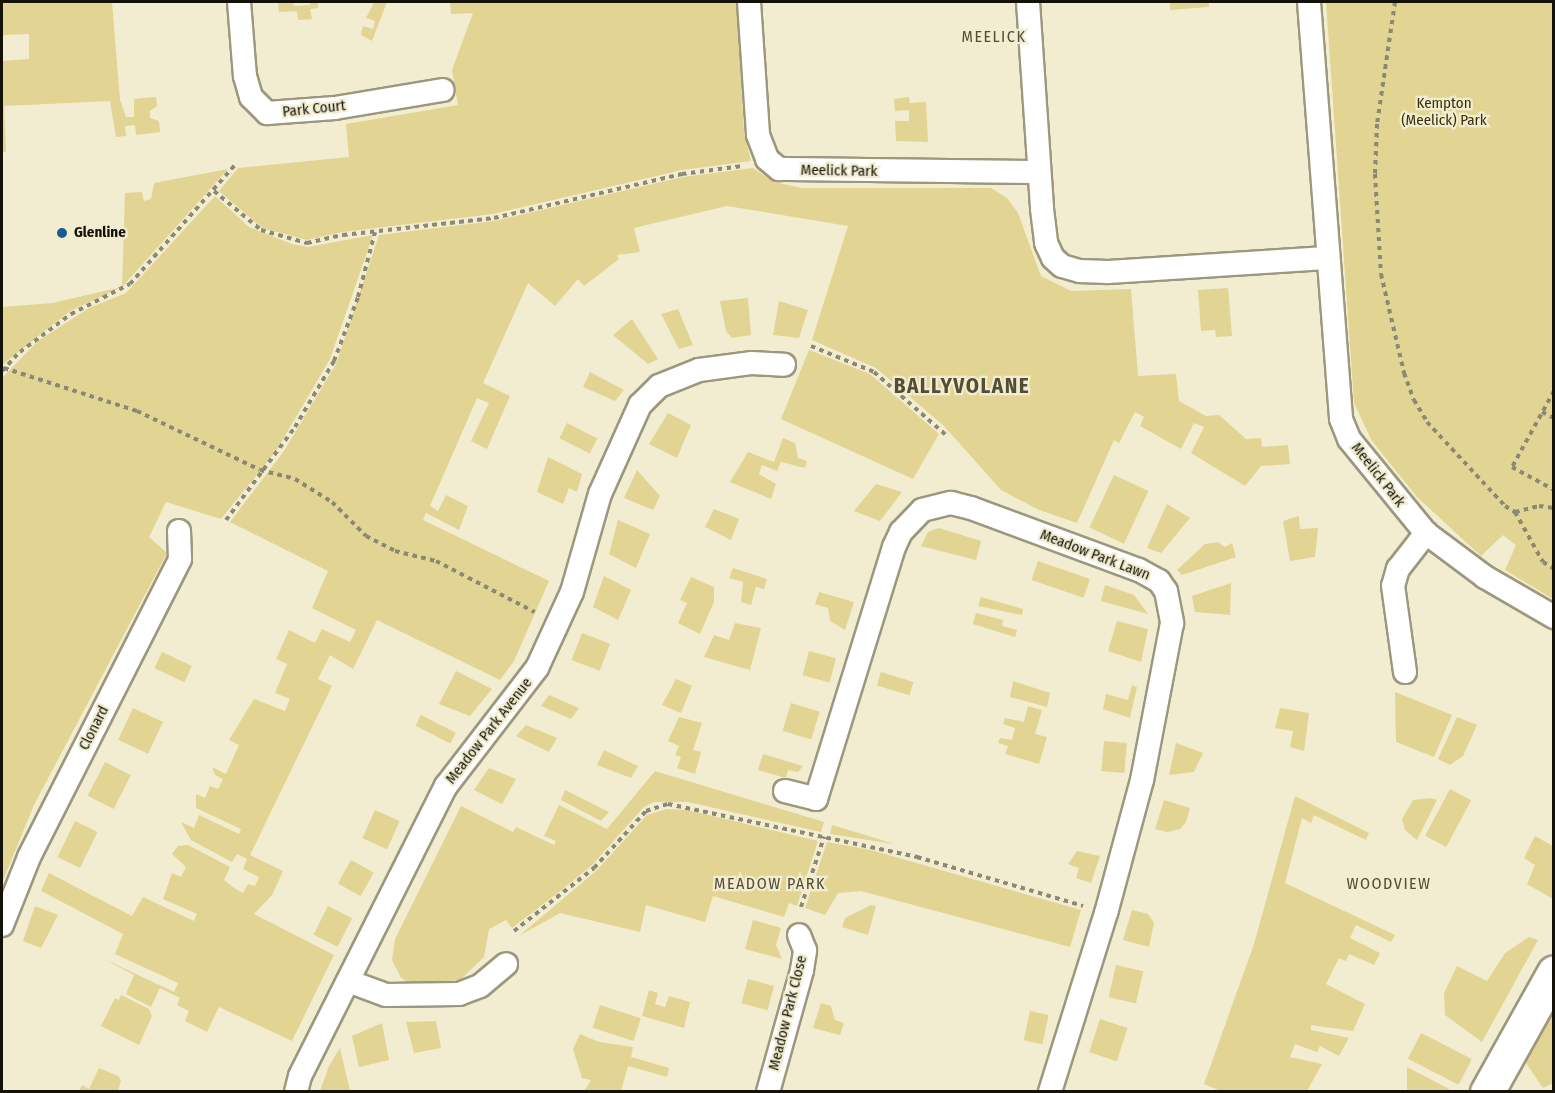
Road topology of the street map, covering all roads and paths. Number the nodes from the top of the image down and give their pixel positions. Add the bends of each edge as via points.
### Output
1 (239, 2) edge
2 (749, 2) edge
3 (1028, 2) edge
4 (1309, 2) edge
5 (1395, 2) edge
6 (443, 90) dead end
7 (752, 164) dead end
8 (235, 165) dead end
9 (1040, 172) junction
10 (214, 191) junction
11 (375, 231) junction
12 (1327, 258) junction
13 (811, 346) dead end
14 (784, 365) dead end
15 (3, 369) edge
16 (1554, 391) edge
17 (1542, 412) junction
18 (1554, 418) edge
19 (946, 435) dead end
20 (262, 470) junction
21 (1554, 490) edge
22 (1554, 508) edge
23 (1515, 512) junction
24 (226, 520) dead end
25 (179, 531) dead end
26 (1426, 533) junction
27 (1554, 569) edge
28 (541, 615) dead end
29 (1554, 617) edge
30 (1405, 672) dead end
31 (785, 791) dead end
32 (824, 837) junction
33 (801, 907) dead end
34 (1087, 907) dead end
35 (2, 925) edge
36 (514, 931) dead end
37 (800, 935) dead end
38 (506, 964) dead end
39 (1554, 972) edge
40 (348, 981) junction
41 (296, 1092) edge
42 (768, 1092) edge
43 (1050, 1092) edge
44 (1487, 1092) edge

1 - 6 street, Park Court via 245,76 251,97 267,112 335,108
2 - 9 street, Meelick Park via 758,135 767,159 779,169
3 - 9 street
4 - 12 street, Meelick Park
5 - 23 path via 1377,124 1375,174 1381,274 1396,346 1413,400 1427,422 1476,477
7 - 11 path via 682,174 494,218
8 - 10 path
9 - 12 street via 1046,243 1062,266 1108,272
10 - 11 path via 249,224 292,242
10 - 15 path via 130,284 71,314
11 - 20 path via 358,297 334,361 295,427
12 - 26 street, Meelick Park via 1341,419 1349,439
13 - 19 path via 874,372
14 - 40 street, Meadow Park Avenue via 751,363 699,370 659,386 640,405 600,494 572,592 537,668 446,786
15 - 20 path via 137,411
16 - 17 path
17 - 18 path
17 - 21 path via 1512,467
20 - 24 path
20 - 28 path via 295,479 332,502 366,536 395,551 436,561
22 - 23 path via 1539,506
23 - 27 path via 1543,562
25 - 35 street, Clonard via 180,560 29,857
26 - 29 street, Meelick Park via 1485,577
26 - 30 street via 1398,569 1393,586
31 - 43 street, Meadow Park Lawn via 816,800 894,547 901,532 922,510 951,503 970,508 1139,570 1158,581 1166,591 1172,623 1142,780
32 - 33 path
32 - 34 path via 917,857
32 - 36 path via 688,805 654,806 594,868
37 - 42 street, Meadow Park Close via 805,950 802,970
38 - 40 street via 480,986 459,994 386,995
39 - 44 main road
40 - 41 street, Meadow Park Avenue

